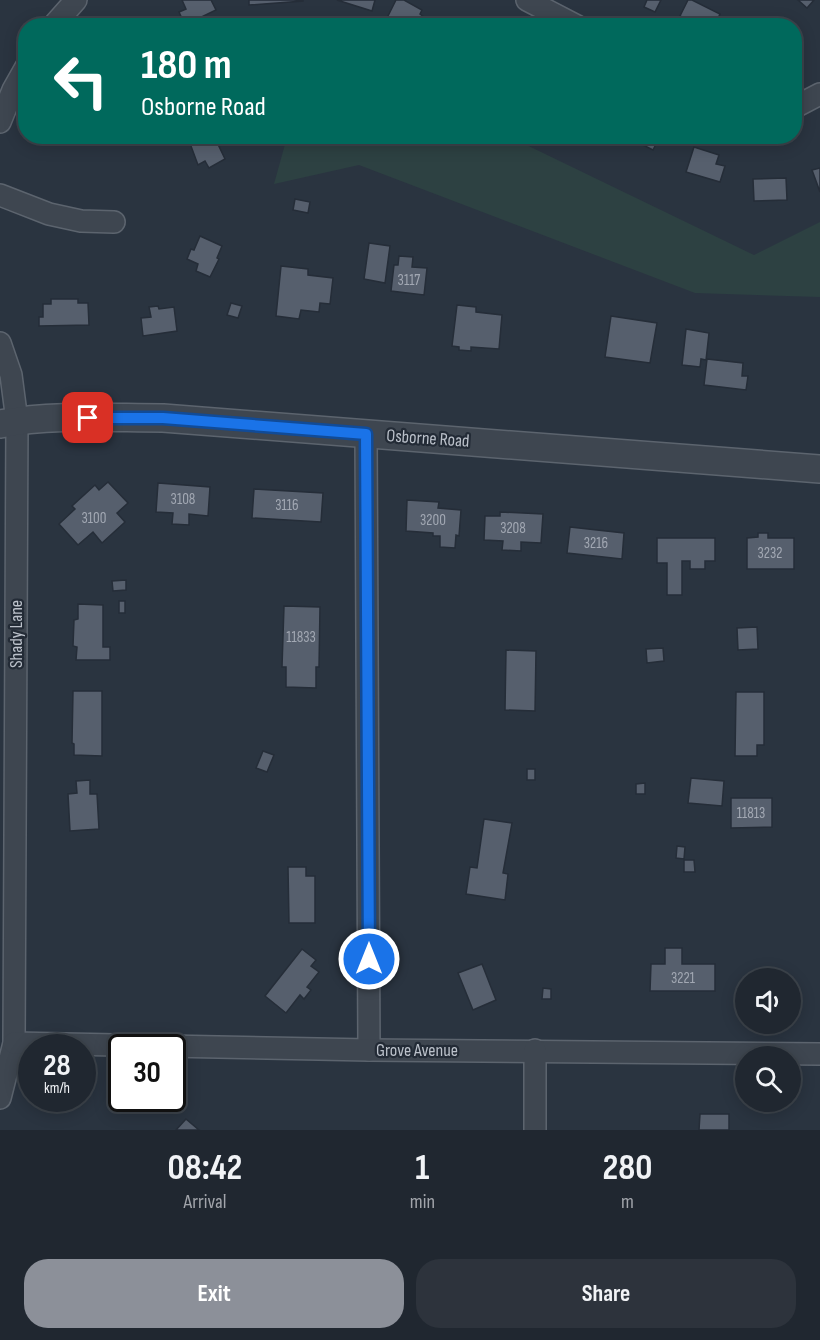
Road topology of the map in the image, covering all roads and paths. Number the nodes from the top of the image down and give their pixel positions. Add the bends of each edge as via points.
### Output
1 (76, 0) edge
2 (527, 0) edge
3 (60, 18) edge
4 (562, 18) edge
5 (18, 81) edge
6 (820, 94) edge
7 (802, 103) edge
8 (0, 122) edge
9 (0, 195) edge
10 (114, 222) dead end
11 (0, 343) edge
12 (9, 423) edge
13 (366, 434) junction
14 (820, 469) edge
15 (14, 1044) junction
16 (369, 1050) junction
17 (536, 1050) junction
18 (820, 1054) edge
19 (0, 1098) edge
20 (535, 1130) edge

1 - 3 street
2 - 4 street
5 - 8 street
6 - 7 street
9 - 10 street via 49,214
11 - 12 street, Shady Lane via 11,375
12 - 13 street, Osborne Road via 163,418
12 - 15 street, Shady Lane
13 - 14 street, Osborne Road
13 - 16 street
15 - 16 street, Grove Avenue
15 - 19 street, Shady Lane
16 - 17 street, Grove Avenue
17 - 18 street, Grove Avenue
17 - 20 street

